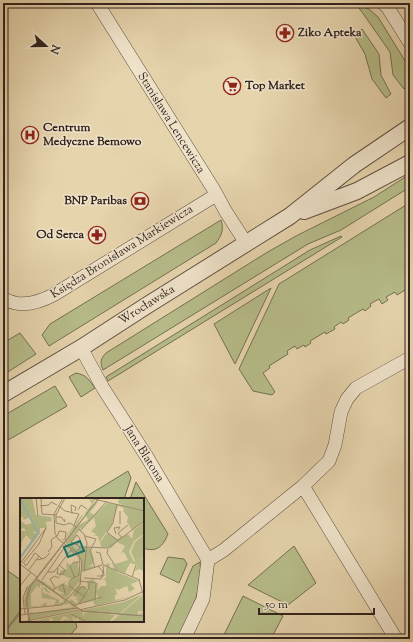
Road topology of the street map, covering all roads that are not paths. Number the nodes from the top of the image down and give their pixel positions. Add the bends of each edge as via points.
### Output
1 (96, 3) edge
2 (383, 3) edge
3 (410, 42) edge
4 (410, 127) edge
5 (410, 163) edge
6 (216, 194) junction
7 (290, 216) junction
8 (246, 243) junction
9 (3, 299) edge
10 (81, 348) junction
11 (410, 358) edge
12 (3, 394) edge
13 (303, 486) junction
14 (208, 560) junction
15 (184, 639) edge
16 (396, 639) edge

1 - 6 street, Stanisława Lencewicza
2 - 3 street
4 - 7 street, Wrocławska via 354,165
5 - 7 street, Wrocławska via 357,191
6 - 8 street, Stanisława Lencewicza
6 - 9 street, Księdza Bronisława Markiewicza via 42,301 17,304
7 - 8 street, Wrocławska
8 - 10 street, Wrocławska
10 - 12 street, Wrocławska
10 - 14 street, Jana Blatona
11 - 13 street via 356,388 341,412 329,462
13 - 14 street
13 - 16 street
14 - 15 street via 203,599

